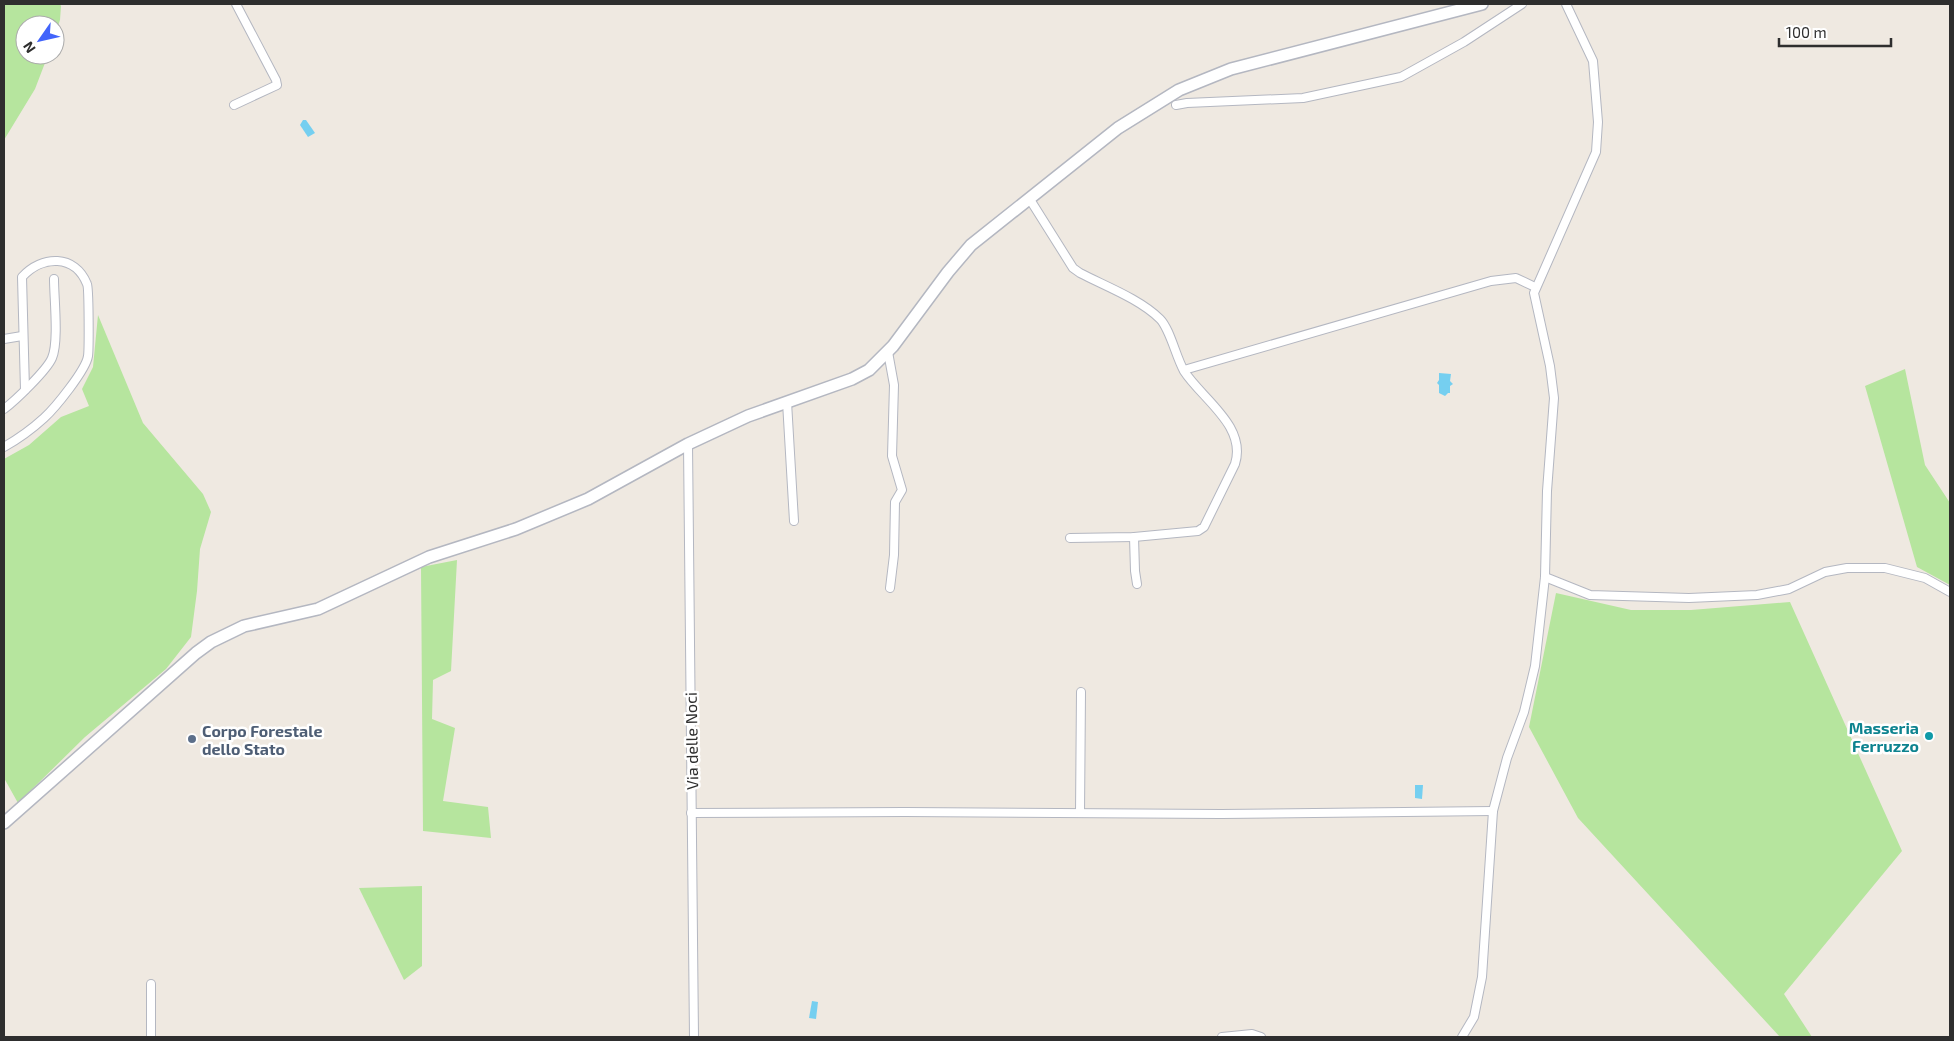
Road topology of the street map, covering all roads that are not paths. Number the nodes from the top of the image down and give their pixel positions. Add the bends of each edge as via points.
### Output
1 (236, 4) edge
2 (1482, 4) edge
3 (1522, 4) edge
4 (1566, 4) edge
5 (1179, 90) junction
6 (1187, 103) junction
7 (234, 105) dead end
8 (1176, 106) dead end
9 (1029, 198) junction
10 (54, 279) dead end
11 (1536, 287) junction
12 (22, 336) junction
13 (4, 339) edge
14 (888, 352) junction
15 (1184, 370) junction
16 (25, 390) junction
17 (787, 402) junction
18 (4, 408) edge
19 (688, 444) junction
20 (4, 447) edge
21 (794, 522) dead end
22 (1134, 537) junction
23 (1070, 538) dead end
24 (1545, 577) junction
25 (1137, 584) dead end
26 (890, 588) dead end
27 (1950, 592) edge
28 (1081, 692) dead end
29 (1493, 811) junction
30 (691, 813) junction
31 (1080, 813) junction
32 (4, 823) edge
33 (151, 984) dead end
34 (151, 1037) edge
35 (694, 1037) edge
36 (1222, 1037) edge
37 (1261, 1037) edge
38 (1462, 1037) edge

1 - 7 street via 277,85
2 - 5 main road via 1231,68
3 - 6 street via 1464,42 1401,77 1303,98
4 - 11 street via 1593,61 1598,122 1596,152
5 - 6 street
5 - 9 main road via 1118,128
6 - 8 street
9 - 14 main road via 971,245
9 - 15 street via 1073,268 1145,306 1161,320
10 - 16 street via 52,358
11 - 15 street via 1516,278 1491,280
11 - 24 street via 1534,293 1554,398
12 - 13 street
12 - 16 street
12 - 20 street via 22,277 30,268 47,261 61,261 76,268 88,285 88,358 78,377 45,417
14 - 17 main road via 869,370 852,379
14 - 26 street via 894,385 892,456 902,490 894,508
15 - 22 street via 1228,424 1238,443 1238,455 1204,527 1198,531
16 - 18 street
17 - 19 main road
17 - 21 street
19 - 30 street, Via delle Noci
19 - 32 main road via 588,499 516,528 429,557 318,608 244,626 211,642
22 - 23 street
22 - 25 street
24 - 27 street via 1590,595 1689,598 1757,595 1789,588 1824,572 1885,568 1925,578
24 - 29 street via 1534,666 1524,712
28 - 31 street
29 - 31 street
29 - 38 street via 1482,977 1474,1017
30 - 31 street
30 - 35 street, Via delle Noci
33 - 34 street
36 - 37 street via 1252,1034

